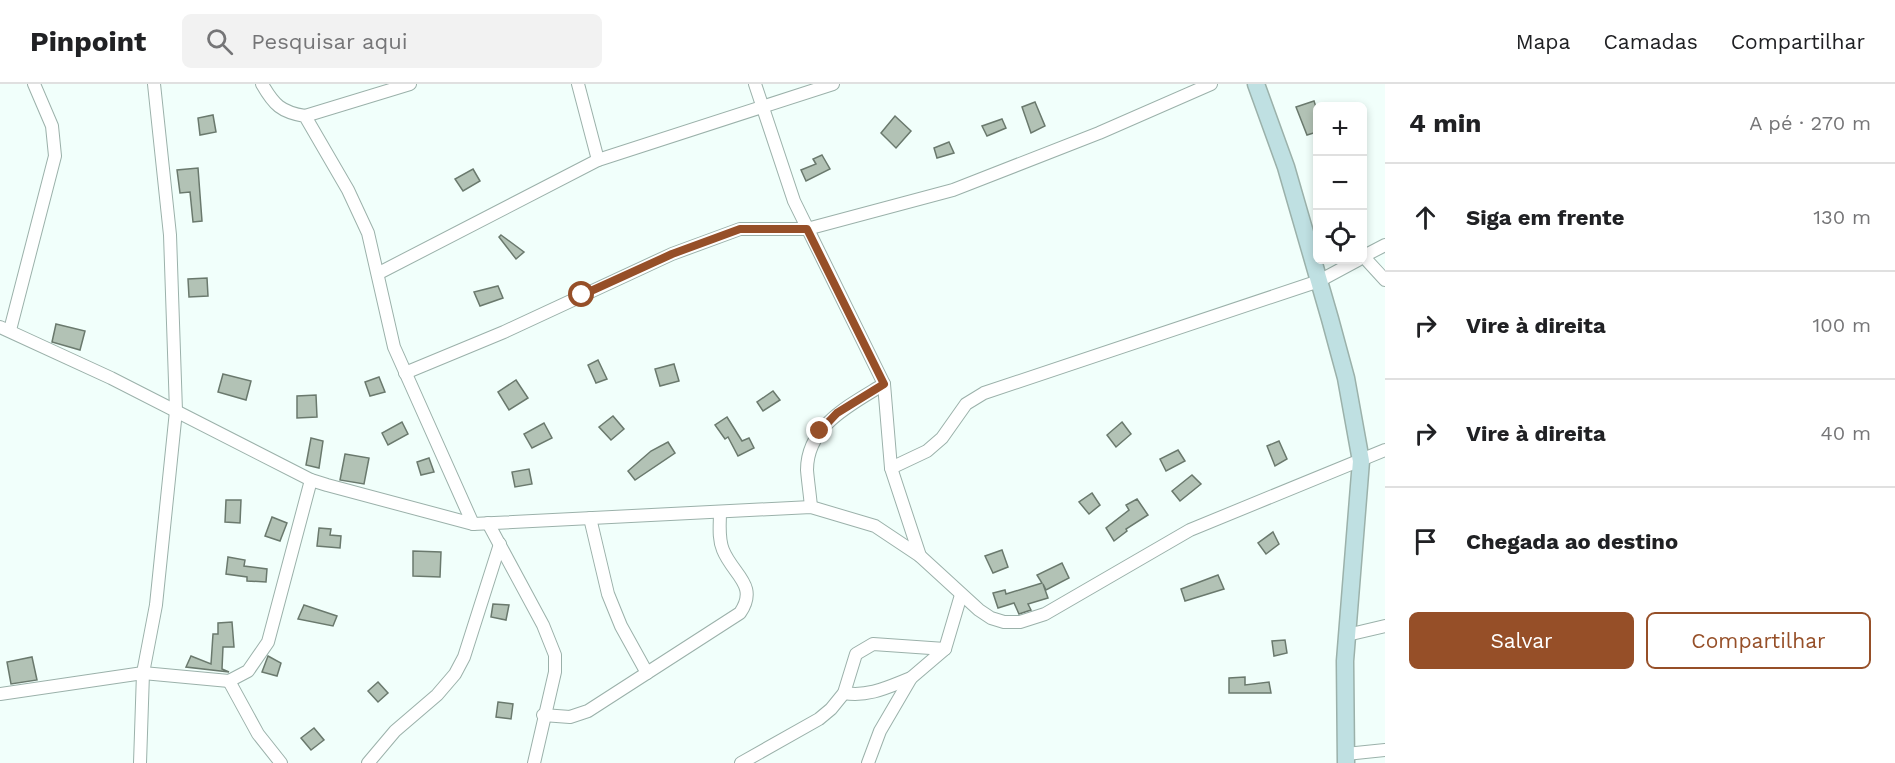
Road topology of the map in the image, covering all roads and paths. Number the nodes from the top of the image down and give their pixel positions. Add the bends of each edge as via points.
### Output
1 (33, 84) edge
2 (154, 84) edge
3 (262, 84) edge
4 (410, 84) edge
5 (578, 84) edge
6 (755, 84) edge
7 (833, 84) edge
8 (1211, 84) edge
9 (1256, 84) edge
10 (391, 87) edge
11 (764, 107) junction
12 (305, 116) junction
13 (598, 160) junction
14 (807, 229) junction
15 (1385, 245) edge
16 (1367, 255) edge
17 (1350, 264) edge
18 (1367, 264) edge
19 (379, 273) junction
20 (1385, 280) edge
21 (1319, 281) junction
22 (5, 329) edge
23 (405, 373) junction
24 (884, 384) junction
25 (176, 411) junction
26 (1385, 450) edge
27 (1361, 461) junction
28 (891, 468) junction
29 (311, 480) junction
30 (811, 507) junction
31 (720, 512) junction
32 (590, 518) junction
33 (473, 524) junction
34 (488, 524) junction
35 (500, 544) junction
36 (920, 556) junction
37 (962, 595) junction
38 (1385, 626) edge
39 (1347, 635) junction
40 (945, 649) junction
41 (142, 673) junction
42 (647, 674) junction
43 (911, 678) junction
44 (229, 681) junction
45 (844, 693) junction
46 (0, 694) edge
47 (543, 715) junction
48 (1385, 750) edge
49 (1346, 758) edge
50 (140, 763) edge
51 (281, 763) edge
52 (368, 763) edge
53 (534, 763) edge
54 (741, 763) edge
55 (868, 763) edge

1 - 22 street via 52,126 55,156
2 - 25 street via 170,235
3 - 12 street via 285,112
4 - 10 street
5 - 13 street
6 - 11 street
7 - 11 street
8 - 14 street via 953,190
9 - 21 street via 1286,167
10 - 12 street
11 - 13 street
11 - 14 street via 785,178
12 - 19 street via 348,190 368,233
13 - 19 street
14 - 23 street via 740,229 672,254
14 - 24 street
15 - 16 street
17 - 21 street
18 - 20 street
19 - 23 street via 387,319
21 - 27 street via 1346,378
21 - 28 street via 984,393 966,404 942,438 927,451
22 - 25 street
23 - 33 street
24 - 28 street
24 - 30 street via 837,413 820,431 807,469
25 - 29 street
25 - 41 street via 156,605
26 - 27 street
27 - 37 street via 1190,530 1045,614 1020,622 1004,622 979,610
27 - 39 street
28 - 36 street
29 - 33 street
29 - 44 street via 268,642 248,671
30 - 31 street
30 - 36 street via 875,526
31 - 32 street
31 - 42 street via 720,541 743,580 747,603 740,613
32 - 34 street
32 - 42 street via 608,594
33 - 34 street
34 - 35 street
35 - 47 street via 555,655 555,672
35 - 52 street via 455,674 395,731
36 - 37 street
37 - 40 street
38 - 39 street
39 - 49 street
40 - 43 street
40 - 45 street via 873,644 856,654
41 - 44 street
41 - 46 street
41 - 50 street
42 - 47 street via 578,716
43 - 45 street via 861,696
43 - 55 street via 880,731
44 - 51 street via 258,734
45 - 54 street via 819,719
47 - 53 street
48 - 49 street

